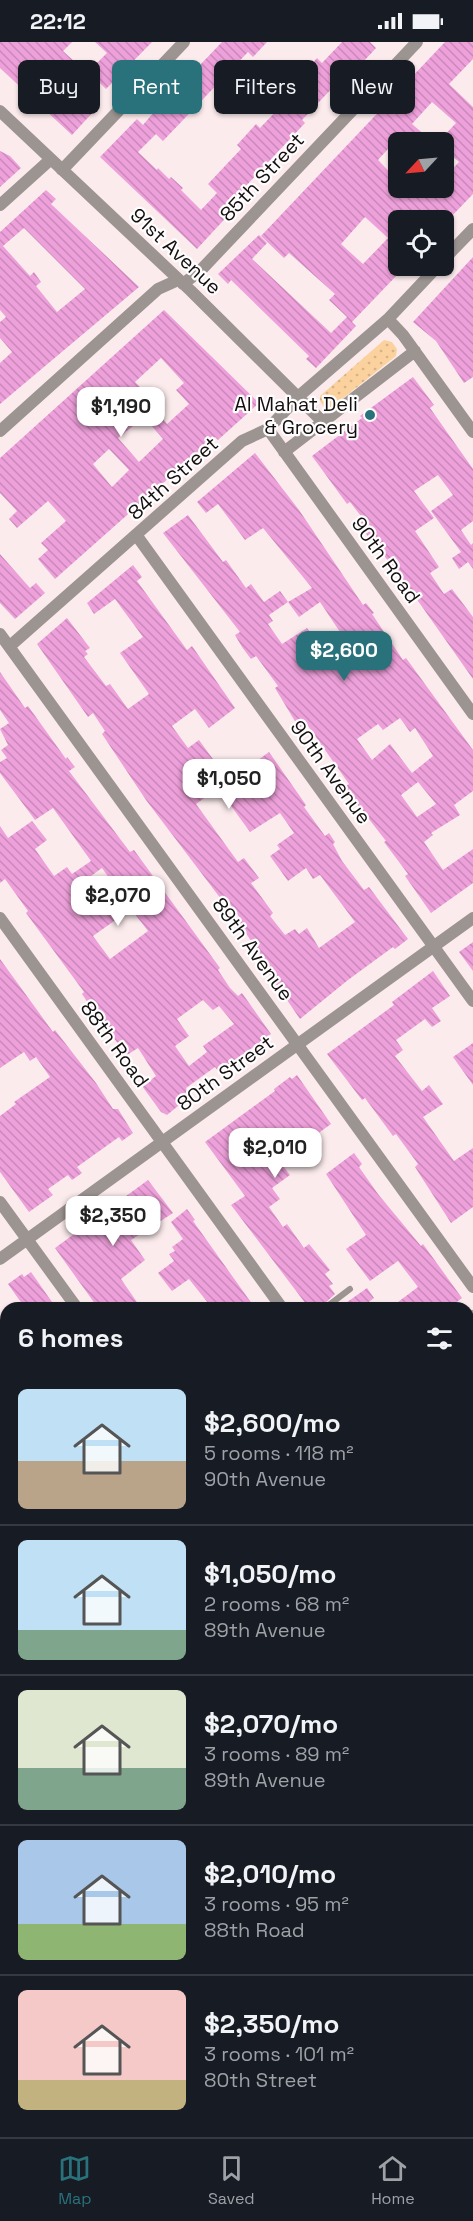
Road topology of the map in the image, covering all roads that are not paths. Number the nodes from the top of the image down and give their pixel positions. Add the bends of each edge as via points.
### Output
1 (183, 42) edge
2 (417, 42) edge
3 (0, 111) edge
4 (51, 159) junction
5 (62, 170) junction
6 (0, 205) edge
7 (473, 229) edge
8 (454, 249) edge
9 (429, 276) edge
10 (180, 282) junction
11 (388, 319) junction
12 (415, 351) junction
13 (299, 396) junction
14 (323, 422) junction
15 (268, 429) junction
16 (0, 431) edge
17 (473, 432) edge
18 (284, 452) junction
19 (137, 536) junction
20 (0, 634) edge
21 (10, 646) junction
22 (473, 714) edge
23 (0, 918) edge
24 (473, 918) edge
25 (434, 946) junction
26 (473, 1001) edge
27 (298, 1044) junction
28 (162, 1142) junction
29 (0, 1202) edge
30 (27, 1240) junction
31 (0, 1260) edge
32 (473, 1287) edge
33 (350, 1289) dead end
34 (73, 1302) edge
35 (278, 1302) edge
36 (333, 1302) edge

1 - 5 street
2 - 10 street, 85th Street via 201,270
3 - 4 street, 91st Avenue
4 - 5 street, 91st Avenue
4 - 6 street
5 - 10 street, 91st Avenue
7 - 8 street
9 - 11 street, 84th Street
10 - 13 street, 91st Avenue
10 - 16 street, 85th Street via 158,289
11 - 12 street
11 - 13 street, 84th Street
12 - 14 street
12 - 17 street
13 - 14 street, 91st Avenue
13 - 15 street, 84th Street
14 - 18 street
15 - 18 street, 90th Road
15 - 19 street, 84th Street via 242,441
18 - 22 street, 90th Road
19 - 21 street, 84th Street
19 - 25 street, 90th Avenue
20 - 21 street, 89th Avenue
21 - 27 street, 89th Avenue
23 - 28 street, 88th Road
24 - 25 street, 80th Street
25 - 26 street, 90th Avenue
25 - 27 street, 80th Street
27 - 28 street, 80th Street
27 - 32 street, 89th Avenue
28 - 30 street, 80th Street
28 - 35 street, 88th Road
29 - 30 street
30 - 31 street, 80th Street
30 - 34 street
33 - 36 lane

